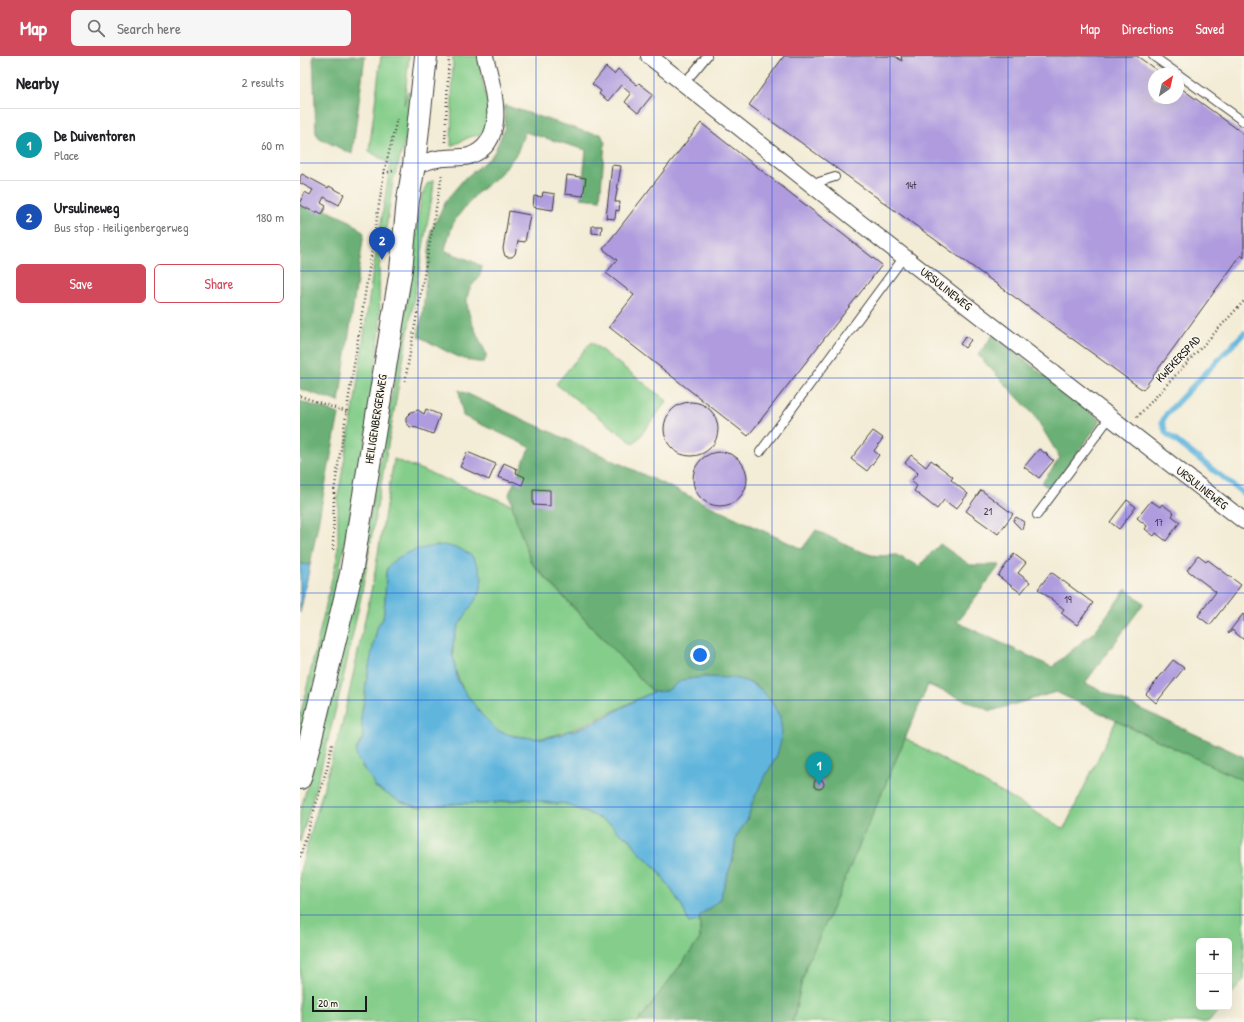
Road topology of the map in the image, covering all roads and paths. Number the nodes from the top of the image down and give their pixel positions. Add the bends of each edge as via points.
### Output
1 (426, 56) edge
2 (449, 56) edge
3 (486, 56) edge
4 (649, 56) edge
5 (707, 56) edge
6 (1153, 56) edge
7 (1170, 68) edge
8 (1184, 78) edge
9 (683, 83) junction
10 (1244, 122) edge
11 (444, 158) junction
12 (414, 165) junction
13 (384, 173) dead end
14 (834, 177) dead end
15 (812, 184) junction
16 (904, 257) junction
17 (1244, 301) edge
18 (300, 396) edge
19 (347, 412) junction
20 (1110, 417) junction
21 (1126, 429) junction
22 (760, 452) dead end
23 (1037, 515) dead end
24 (1244, 521) edge
25 (333, 555) dead end
26 (300, 778) edge

1 - 12 main road, HEILIGENBERGERWEG
2 - 11 path
3 - 11 street via 496,110 492,135 482,148 473,154
4 - 9 street, URSULINEWEG
5 - 9 lane
6 - 7 lane
8 - 10 lane
9 - 15 street, URSULINEWEG
11 - 12 street
12 - 26 main road, HEILIGENBERGERWEG via 401,270 351,574
13 - 19 path
14 - 15 lane
15 - 16 street, URSULINEWEG
16 - 20 street, URSULINEWEG
16 - 22 lane
17 - 21 path, KWEKERSPAD
18 - 19 path
19 - 25 path via 334,498
20 - 21 street, URSULINEWEG
20 - 23 lane
21 - 24 street, URSULINEWEG

